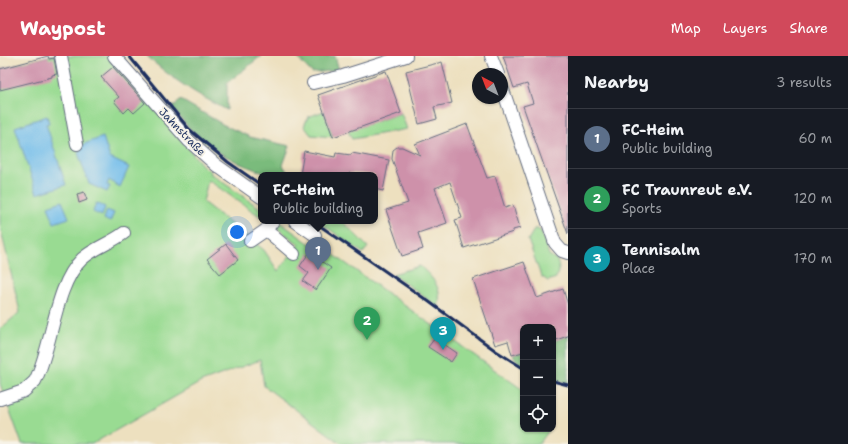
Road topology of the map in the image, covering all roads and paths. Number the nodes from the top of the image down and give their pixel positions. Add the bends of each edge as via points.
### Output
1 (61, 56) edge
2 (114, 56) edge
3 (406, 56) edge
4 (491, 56) edge
5 (496, 68) edge
6 (313, 83) dead end
7 (508, 104) edge
8 (77, 144) dead end
9 (258, 195) edge
10 (299, 224) edge
11 (269, 226) edge
12 (124, 233) dead end
13 (315, 235) dead end
14 (250, 241) dead end
15 (568, 253) edge
16 (294, 254) dead end
17 (0, 399) edge

1 - 8 street
2 - 9 street, Jahnstraße via 189,141 216,165
3 - 6 street
4 - 5 street
7 - 15 street via 555,243 562,252
10 - 13 street
11 - 14 street
11 - 16 street
12 - 17 street via 88,254 74,268 65,287 35,381 24,391

